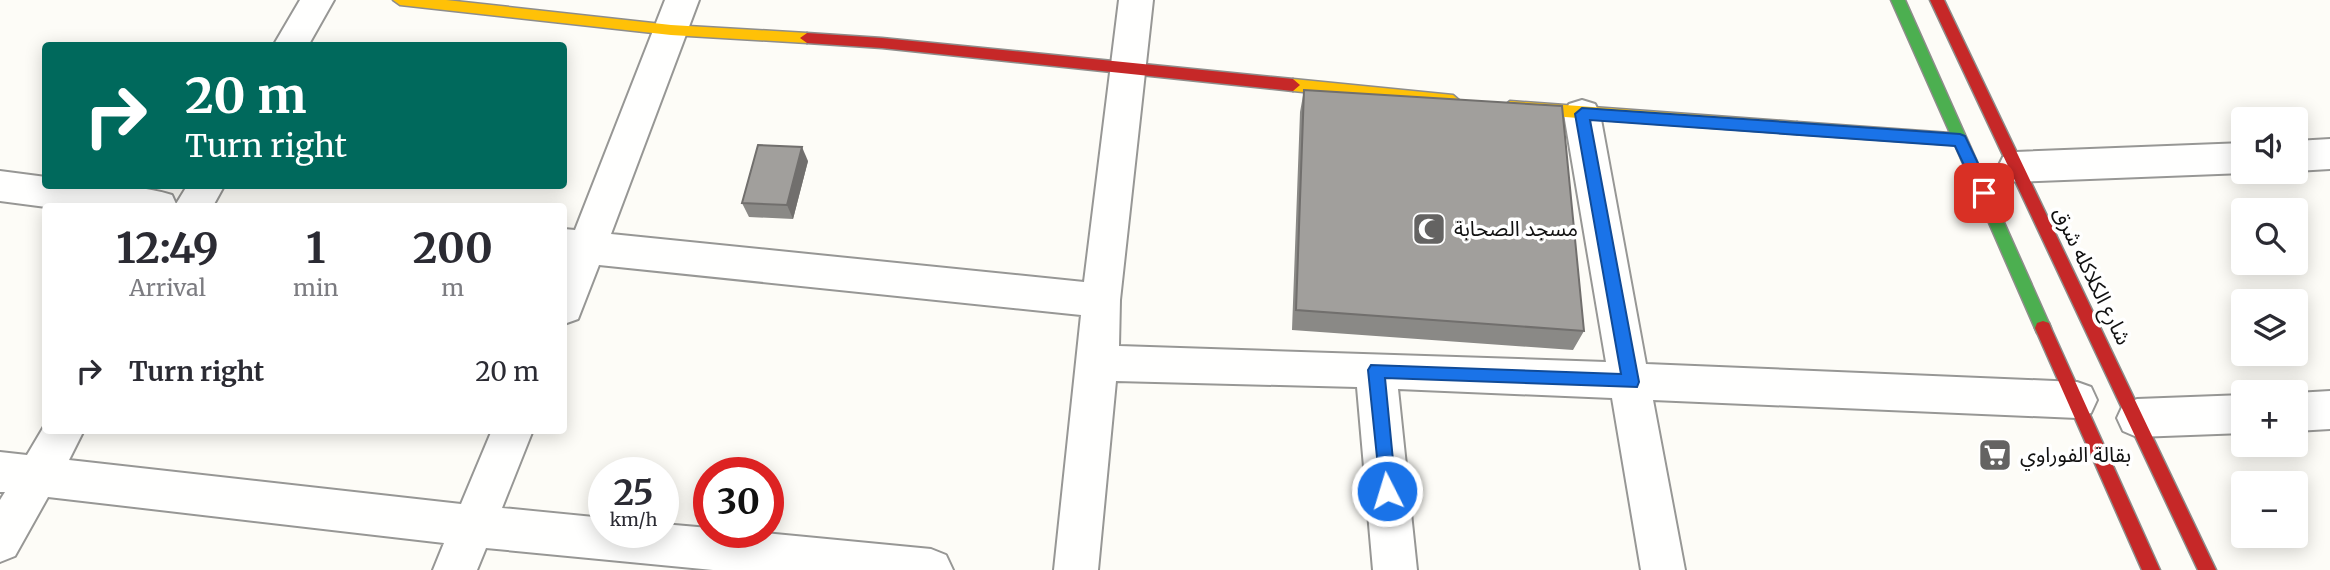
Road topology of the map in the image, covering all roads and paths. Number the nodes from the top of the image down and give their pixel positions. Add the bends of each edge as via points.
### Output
1 (317, 0) edge
2 (400, 0) edge
3 (1136, 0) edge
4 (1898, 0) edge
5 (1937, 0) edge
6 (676, 15) edge
7 (292, 42) edge
8 (1129, 70) junction
9 (1582, 114) junction
10 (1960, 140) junction
11 (2330, 154) edge
12 (2308, 155) edge
13 (2231, 159) edge
14 (2016, 167) junction
15 (0, 186) edge
16 (135, 203) edge
17 (575, 246) edge
18 (567, 290) edge
19 (1101, 300) junction
20 (1098, 363) junction
21 (1376, 370) junction
22 (1631, 382) junction
23 (2077, 400) junction
24 (2330, 410) edge
25 (2308, 411) edge
26 (2231, 414) edge
27 (2137, 418) junction
28 (60, 434) edge
29 (511, 434) edge
30 (19, 474) edge
31 (472, 526) junction
32 (0, 541) edge
33 (455, 570) edge
34 (931, 570) edge
35 (1076, 570) edge
36 (1395, 570) edge
37 (1663, 570) edge
38 (2151, 570) edge
39 (2207, 570) edge

1 - 7 street
2 - 6 street
3 - 8 street
4 - 10 street
5 - 14 street, شارع الكلاكله شرق
6 - 8 street
6 - 17 street
8 - 9 street
8 - 19 street
9 - 10 street
9 - 22 street
10 - 23 street
11 - 12 street
13 - 14 street
14 - 27 street, شارع الكلاكله شرق
15 - 16 street
17 - 18 street
17 - 19 street
19 - 20 street
20 - 21 street
20 - 35 street
21 - 22 street
21 - 36 street
22 - 23 street
22 - 37 street
23 - 38 street
24 - 25 street
26 - 27 street
27 - 39 street, شارع الكلاكله شرق
28 - 30 street
29 - 31 street
30 - 31 street
30 - 32 street
31 - 33 street
31 - 34 street

